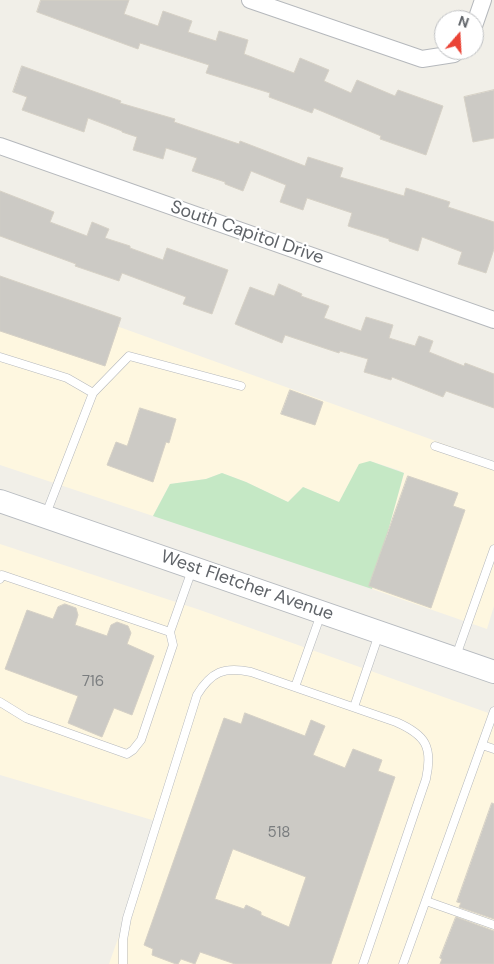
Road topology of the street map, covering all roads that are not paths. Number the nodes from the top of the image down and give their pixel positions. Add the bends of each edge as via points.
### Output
1 (250, 0) edge
2 (434, 57) edge
3 (0, 146) edge
4 (494, 320) edge
5 (0, 357) edge
6 (241, 386) dead end
7 (92, 393) junction
8 (435, 446) dead end
9 (494, 466) edge
10 (0, 500) edge
11 (45, 516) junction
12 (494, 549) edge
13 (193, 568) junction
14 (0, 579) edge
15 (321, 612) junction
16 (170, 632) junction
17 (379, 632) junction
18 (455, 658) junction
19 (494, 672) edge
20 (295, 687) junction
21 (0, 702) edge
22 (354, 708) junction
23 (494, 711) edge
24 (482, 745) junction
25 (494, 749) edge
26 (426, 901) junction
27 (494, 925) edge
28 (123, 964) edge
29 (363, 964) edge
30 (403, 964) edge

1 - 2 street via 422,59
3 - 4 street, South Capitol Drive
5 - 7 lane via 67,378
6 - 7 lane via 129,356
7 - 11 lane
8 - 9 lane
10 - 11 main road, West Fletcher Avenue
11 - 13 main road, West Fletcher Avenue
12 - 18 lane
13 - 15 main road, West Fletcher Avenue
13 - 16 lane
14 - 16 lane via 2,575
15 - 17 main road, West Fletcher Avenue
15 - 20 lane
16 - 21 lane via 173,645 141,740 127,754 26,718
17 - 18 main road, West Fletcher Avenue
17 - 22 lane
18 - 19 main road, West Fletcher Avenue
20 - 22 lane
20 - 28 lane via 230,669 210,677 197,695 127,918
22 - 29 lane via 411,729 421,736 429,756 426,779
23 - 24 lane
24 - 25 lane
24 - 26 lane
26 - 27 lane
26 - 30 lane

